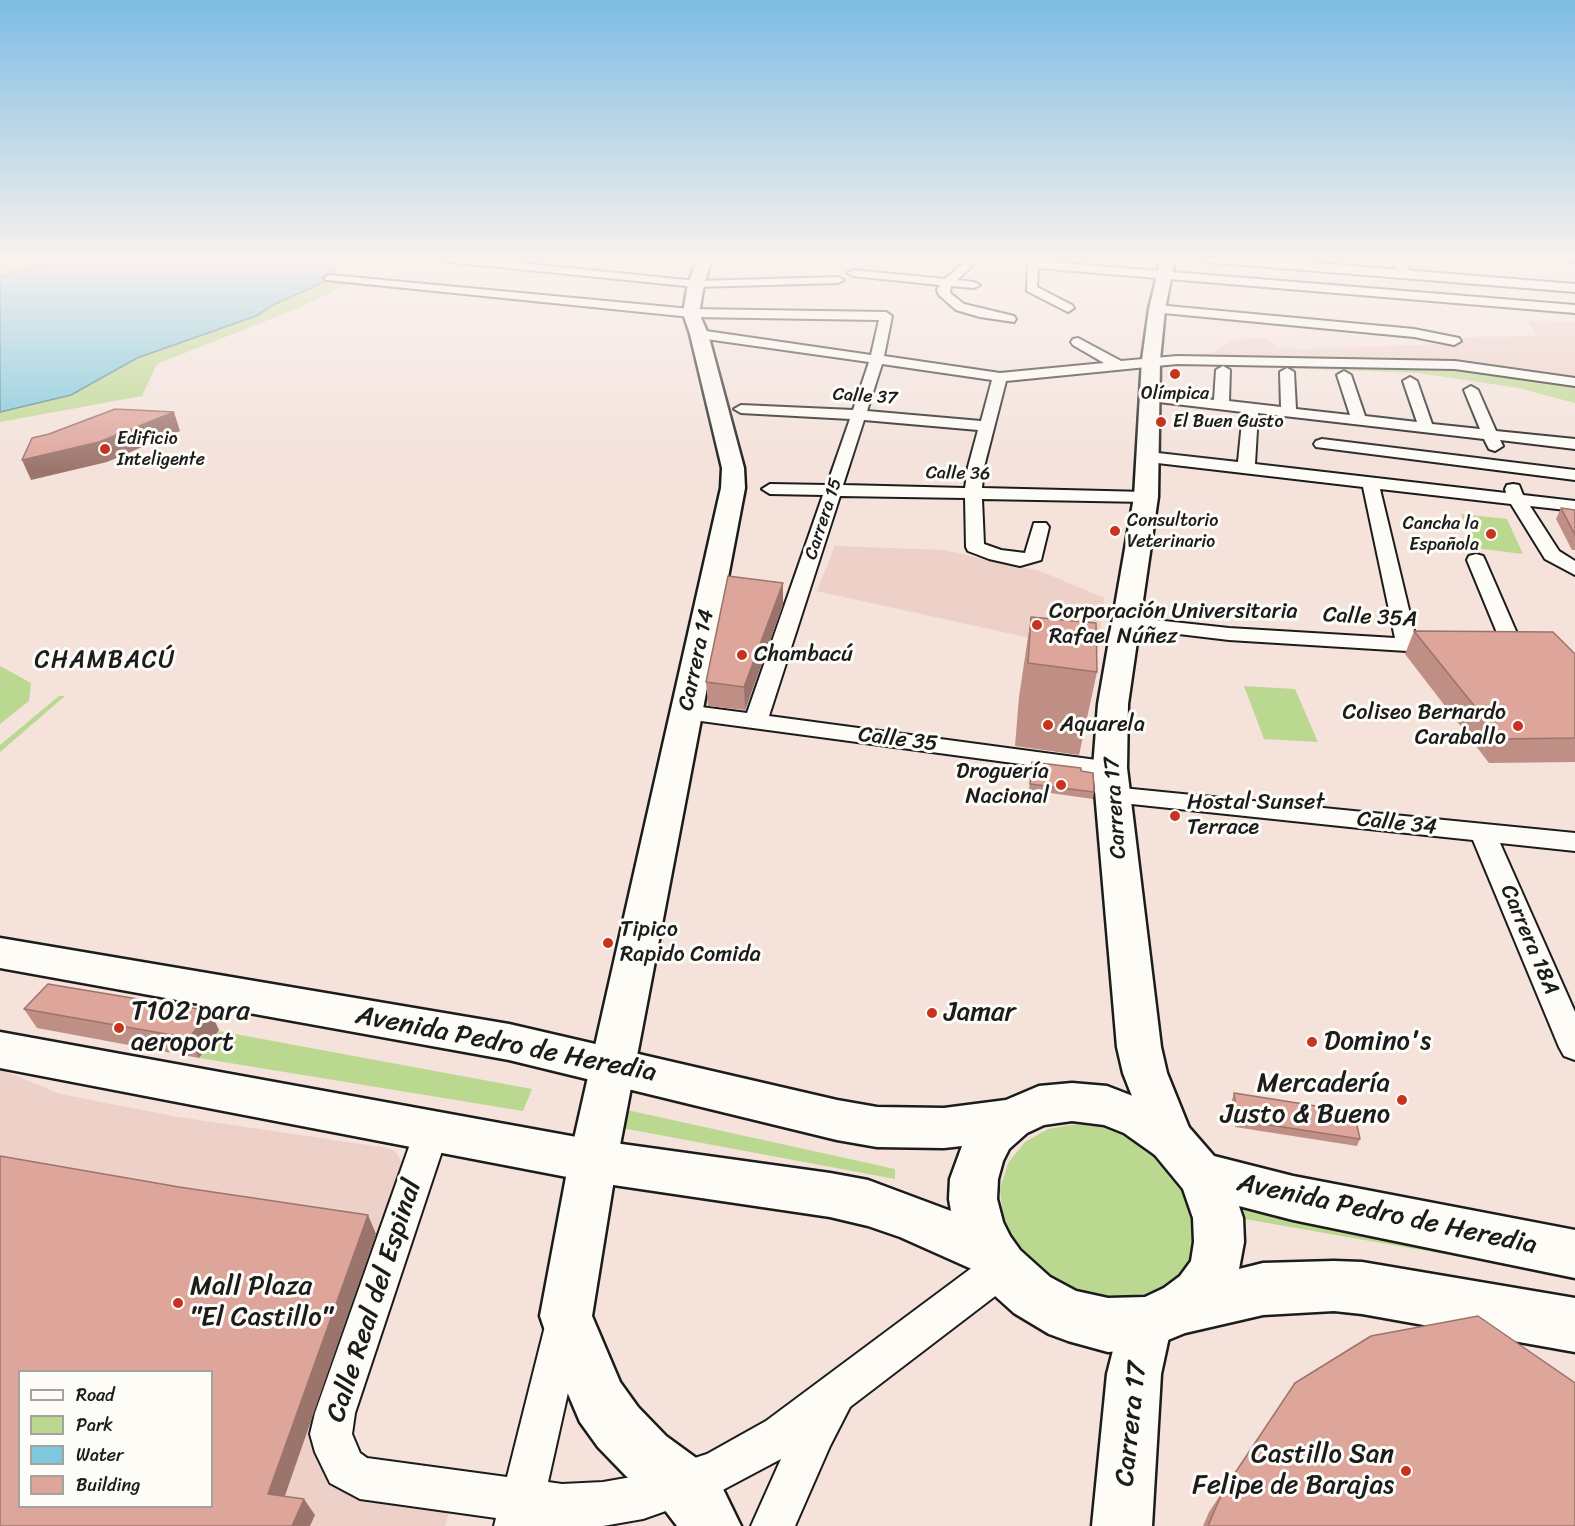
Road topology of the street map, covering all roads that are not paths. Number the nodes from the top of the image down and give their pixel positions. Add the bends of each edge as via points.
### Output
1 (696, 329) edge
2 (721, 329) edge
3 (883, 329) edge
4 (1155, 329) edge
5 (1373, 329) edge
6 (1454, 341) dead end
7 (1078, 342) dead end
8 (877, 360) junction
9 (1151, 360) junction
10 (1116, 364) junction
11 (1223, 370) dead end
12 (1287, 372) dead end
13 (1344, 375) dead end
14 (1000, 377) junction
15 (1410, 381) dead end
16 (1575, 382) edge
17 (1471, 390) dead end
18 (1150, 397) junction
19 (1221, 405) junction
20 (1251, 408) junction
21 (741, 410) dead end
22 (1290, 412) junction
23 (856, 415) junction
24 (1316, 415) junction
25 (1359, 420) junction
26 (987, 426) junction
27 (1426, 427) junction
28 (1490, 434) junction
29 (1575, 444) edge
30 (1149, 457) junction
31 (1325, 461) junction
32 (1506, 467) junction
33 (1245, 469) junction
34 (1575, 475) edge
35 (1370, 482) junction
36 (770, 489) dead end
37 (834, 490) junction
38 (973, 494) junction
39 (1146, 497) junction
40 (1516, 498) junction
41 (1575, 506) edge
42 (1040, 527) dead end
43 (1476, 560) dead end
44 (1575, 569) edge
45 (776, 596) edge
46 (798, 599) junction
47 (1127, 623) junction
48 (1407, 645) junction
49 (1465, 645) edge
50 (1488, 645) edge
51 (686, 712) junction
52 (756, 721) junction
53 (1111, 781) junction
54 (1483, 833) junction
55 (1575, 842) edge
56 (0, 953) edge
57 (1563, 994) edge
58 (1575, 1047) edge
59 (0, 1050) edge
60 (613, 1065) junction
61 (1011, 1119) junction
62 (432, 1130) junction
63 (1186, 1157) junction
64 (593, 1161) junction
65 (1575, 1254) edge
66 (997, 1260) junction
67 (1165, 1315) junction
68 (566, 1316) junction
69 (1575, 1325) edge
70 (836, 1393) junction
71 (696, 1505) edge
72 (520, 1514) edge
73 (774, 1526) edge
74 (1122, 1526) edge

1 - 51 main road, Carrera 14 via 733,468 733,488 723,589
2 - 8 street
3 - 8 street, Carrera 15
4 - 9 main road, Carrera 17
5 - 6 street via 1435,335
7 - 10 street
8 - 14 street
8 - 23 street, Carrera 15
9 - 10 street
9 - 16 street via 1455,365
9 - 18 main road, Carrera 17
10 - 14 street
11 - 19 street
12 - 22 street
13 - 25 street
14 - 26 street
15 - 27 street
17 - 28 street
18 - 19 street
18 - 30 main road, Carrera 17
19 - 20 street
20 - 22 street
20 - 33 street
21 - 23 street, Calle 37
22 - 24 street
23 - 26 street, Calle 37
23 - 37 street, Carrera 15
24 - 25 street
24 - 31 street
25 - 27 street
26 - 38 street
27 - 28 street
28 - 29 street
28 - 32 street
30 - 33 street
30 - 39 main road, Carrera 17
31 - 32 street
31 - 33 street
31 - 35 street
32 - 34 street
32 - 40 street
35 - 40 street
35 - 48 street
36 - 37 street, Calle 36
37 - 38 street, Calle 36
37 - 46 street, Carrera 15
38 - 39 street, Calle 36
38 - 42 street via 975,547 1020,560 1031,558
39 - 47 main road, Carrera 17
40 - 41 street
40 - 44 street via 1552,555
43 - 50 street via 1522,645
45 - 46 street
46 - 52 street, Carrera 15
47 - 48 street, Calle 35A
47 - 53 main road, Carrera 17 via 1113,704
48 - 49 street, Calle 35A
51 - 52 street, Calle 35
51 - 60 main road, Carrera 14
52 - 53 street, Calle 35
53 - 54 street, Calle 34
53 - 63 main road, Carrera 17 via 1139,1047 1145,1073
54 - 55 street, Calle 34
54 - 57 street, Carrera 18A
56 - 60 main road, Avenida Pedro de Heredia via 499,1040
57 - 58 street, Carrera 18A
59 - 62 main road
60 - 61 main road, Avenida Pedro de Heredia via 877,1127 944,1128
60 - 64 main road
61 - 63 main road via 1039,1106 1072,1102 1107,1106 1140,1119
61 - 66 main road via 993,1135 981,1155 974,1179 979,1226
62 - 64 main road
62 - 72 street, Calle Real del Espinal via 331,1434 345,1468 360,1478
63 - 65 main road, Avenida Pedro de Heredia via 1293,1198
63 - 67 main road, Carrera 17 via 1211,1195 1218,1218 1219,1242 1209,1279 1198,1294
64 - 66 main road via 868,1203 910,1217
64 - 68 main road
66 - 67 main road via 1032,1295 1068,1316 1108,1325
66 - 70 street, Calle Real del Espinal
67 - 69 main road via 1263,1289 1334,1286
67 - 74 main road, Carrera 17 via 1134,1374
68 - 71 main road via 600,1402 618,1427
68 - 72 street
70 - 71 street, Calle Real del Espinal via 781,1437 717,1472
70 - 73 street, Calle Real del Espinal
71 - 72 street, Calle Real del Espinal via 643,1497

